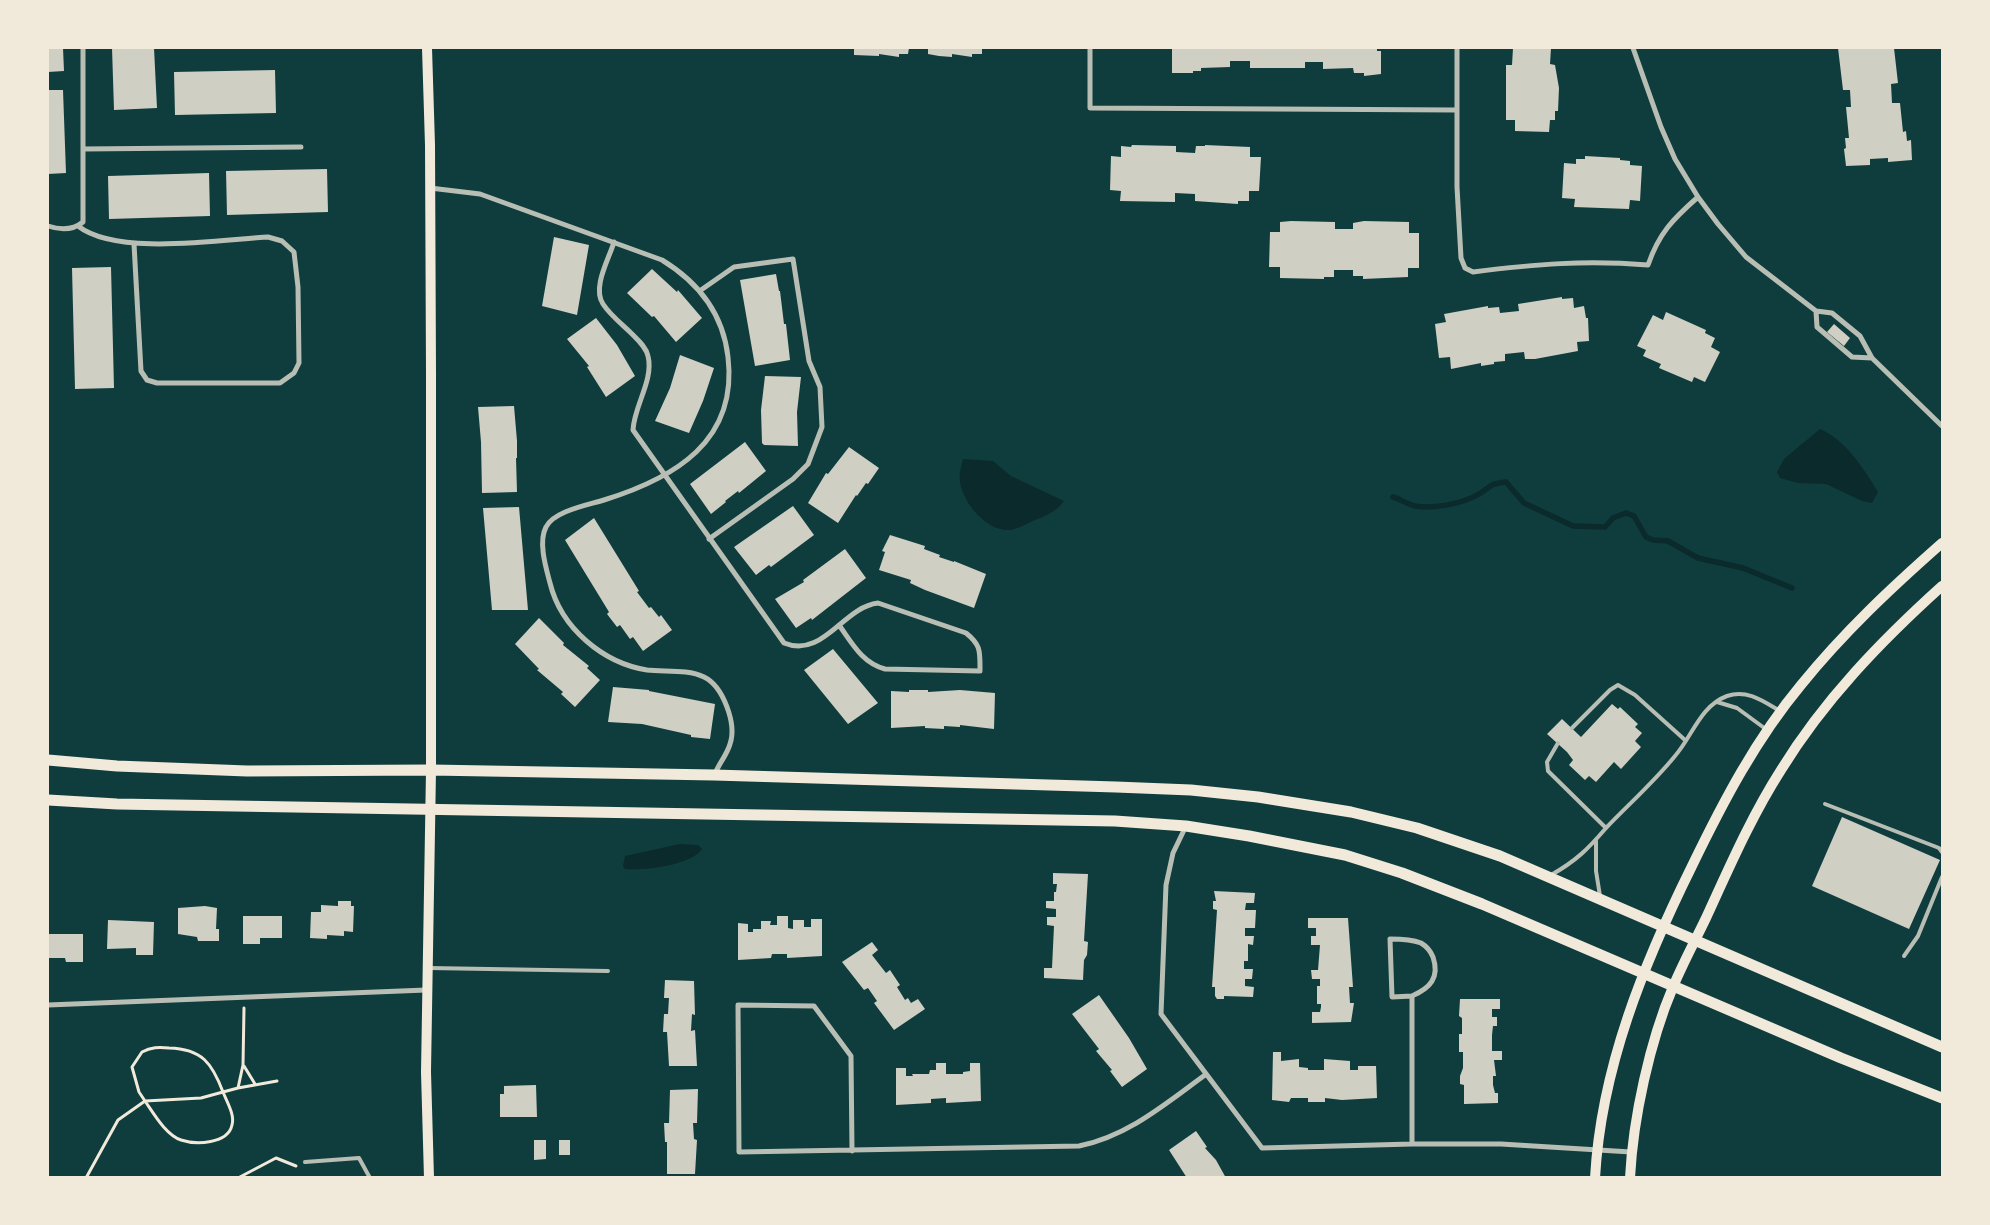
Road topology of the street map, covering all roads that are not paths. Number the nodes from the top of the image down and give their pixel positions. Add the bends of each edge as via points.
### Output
1 (83, 48) edge
2 (427, 48) edge
3 (1090, 48) edge
4 (1457, 48) edge
5 (1632, 48) edge
6 (1457, 110) junction
7 (301, 147) dead end
8 (83, 149) junction
9 (430, 188) junction
10 (1698, 197) junction
11 (48, 226) edge
12 (78, 226) junction
13 (614, 242) junction
14 (134, 244) junction
15 (701, 290) junction
16 (1816, 311) junction
17 (1872, 358) junction
18 (1942, 426) edge
19 (663, 474) junction
20 (709, 539) junction
21 (1942, 543) edge
22 (1942, 586) edge
23 (839, 625) junction
24 (1717, 702) junction
25 (1781, 712) junction
26 (1572, 728) dead end
27 (1768, 730) junction
28 (1685, 740) junction
29 (1558, 743) dead end
30 (48, 760) edge
31 (431, 770) junction
32 (714, 775) junction
33 (48, 800) edge
34 (1825, 804) dead end
35 (430, 809) junction
36 (1186, 826) junction
37 (1606, 828) junction
38 (1596, 841) junction
39 (1942, 852) edge
40 (1549, 876) junction
41 (1942, 877) edge
42 (1600, 898) junction
43 (1662, 926) junction
44 (1696, 939) junction
45 (1904, 956) dead end
46 (426, 968) junction
47 (608, 971) dead end
48 (1642, 974) junction
49 (1672, 987) junction
50 (426, 990) junction
51 (1412, 996) junction
52 (48, 1005) edge
53 (1942, 1047) edge
54 (1205, 1075) junction
55 (1942, 1098) edge
56 (1412, 1144) junction
57 (852, 1151) junction
58 (1597, 1151) junction
59 (1631, 1152) junction
60 (305, 1162) road end
61 (370, 1178) edge
62 (429, 1178) edge
63 (1596, 1178) edge
64 (1630, 1178) edge

1 - 8 street
2 - 9 main road
3 - 6 street via 1090,108
4 - 6 street
5 - 10 street via 1675,159
6 - 10 street via 1461,258 1465,268 1473,272 1561,262 1604,261 1648,266 1655,244 1670,222
7 - 8 street
8 - 12 street via 83,222
9 - 13 street via 480,194
9 - 31 main road
10 - 16 street via 1746,257
11 - 12 street via 60,230
12 - 14 street via 90,234
13 - 15 street via 662,260 684,273
13 - 19 street via 599,297 648,353 648,371 634,430
14 - 14 street via 268,237 282,241 294,252 298,287 299,363 294,373 280,383 156,383 148,380 141,371
15 - 19 street via 715,312 728,354 730,376 726,407 705,445
15 - 20 street via 734,267 793,259 809,361 820,387 823,409 822,427 808,464 793,479
16 - 17 street via 1832,313 1860,336
16 - 17 street via 1816,327 1852,357
17 - 18 street
19 - 20 street
19 - 32 street via 642,487 575,508 556,518 546,527 545,561 551,588 564,614 584,640 603,655 647,670 696,674 713,684 726,704 732,732 731,744
20 - 23 street via 784,643 804,647 817,642
21 - 25 main road via 1876,602 1805,679
22 - 44 main road via 1855,672 1781,769 1748,828
23 - 23 street via 870,604 887,605 966,633 977,641 980,670 885,669 873,666
24 - 25 lane via 1735,694 1745,694 1757,697
24 - 27 lane via 1737,708
24 - 28 lane
25 - 27 main road
26 - 28 lane via 1618,685 1635,695
27 - 43 main road via 1714,821
28 - 37 lane via 1674,758
29 - 37 lane via 1547,762 1548,771
30 - 31 main road via 247,771
31 - 32 main road
31 - 35 main road
32 - 40 main road via 1191,790 1258,797 1351,812 1417,828
33 - 35 main road
34 - 39 lane via 1939,848
35 - 36 main road via 1115,821
35 - 46 main road
36 - 48 main road via 1345,855 1402,873
36 - 54 street via 1173,853 1166,885 1162,1014
37 - 38 lane
38 - 40 lane via 1581,857
38 - 42 lane
40 - 42 main road
41 - 45 lane via 1918,936
42 - 43 main road
43 - 44 main road
43 - 48 main road
44 - 49 main road
44 - 53 main road
46 - 47 lane
46 - 50 main road
48 - 49 main road
48 - 58 main road via 1605,1098
49 - 55 main road
49 - 59 main road via 1640,1101
50 - 52 street
50 - 62 main road
51 - 51 street via 1424,991 1432,982 1436,968 1432,953 1422,944 1407,939 1390,939 1392,997
51 - 56 street
54 - 56 street via 1262,1148
54 - 57 street via 1143,1120 1099,1142 1058,1147
56 - 58 street via 1501,1144
57 - 57 street via 739,1152 738,1005 814,1006 851,1056
58 - 59 street
58 - 63 main road
59 - 64 main road
60 - 61 lane via 359,1158

